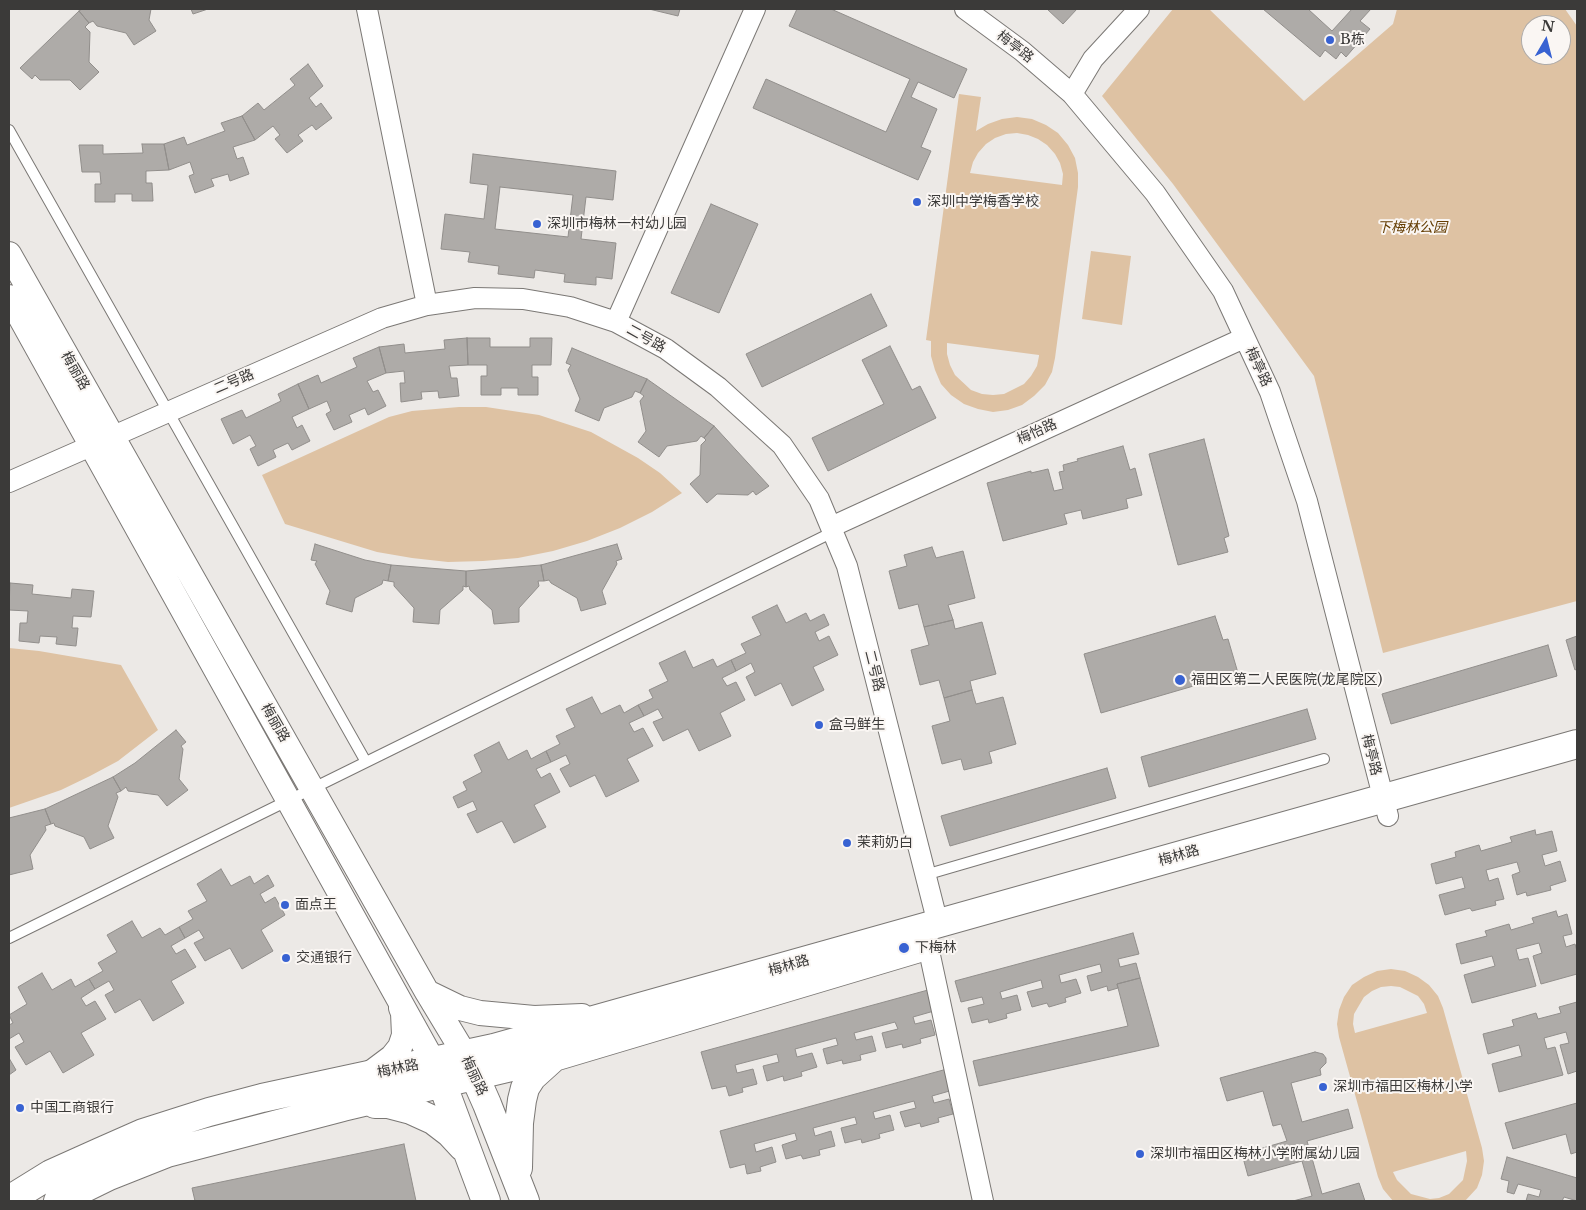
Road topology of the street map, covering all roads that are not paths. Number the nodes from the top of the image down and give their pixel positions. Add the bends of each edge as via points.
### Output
1 (367, 9) edge
2 (755, 9) edge
3 (964, 9) edge
4 (1139, 9) edge
5 (1072, 94) junction
6 (9, 130) edge
7 (9, 254) edge
8 (9, 297) edge
9 (427, 305) junction
10 (616, 322) junction
11 (1244, 338) junction
12 (168, 411) junction
13 (101, 440) junction
14 (9, 482) edge
15 (832, 529) junction
16 (1577, 744) edge
17 (1324, 758) dead end
18 (366, 762) junction
19 (1577, 764) edge
20 (312, 788) junction
21 (289, 800) junction
22 (1385, 807) junction
23 (925, 875) junction
24 (933, 935) junction
25 (9, 938) edge
26 (393, 987) junction
27 (427, 992) junction
28 (619, 1014) junction
29 (554, 1057) junction
30 (471, 1066) junction
31 (438, 1073) junction
32 (368, 1075) junction
33 (343, 1107) junction
34 (468, 1153) junction
35 (522, 1193) edge
36 (9, 1200) edge
37 (58, 1201) edge
38 (486, 1201) edge
39 (983, 1201) edge

1 - 9 street
2 - 10 street
3 - 5 street, 梅亭路 via 1022,51
4 - 5 street via 1093,59
5 - 11 street, 梅亭路 via 1155,193 1222,291
6 - 12 lane
7 - 13 street, 梅丽路
8 - 13 street, 梅丽路
9 - 10 street, 二号路 via 475,298 523,299 570,307
9 - 12 street, 二号路 via 382,318
10 - 15 street, 二号路 via 666,349 718,387 782,445 819,499
11 - 15 street, 梅怡路
11 - 22 street, 梅亭路 via 1270,392 1307,501
12 - 13 street, 二号路
12 - 18 lane
13 - 14 street, 二号路
13 - 20 street, 梅丽路
13 - 21 street, 梅丽路
15 - 18 lane
15 - 23 street, 二号路 via 847,566
16 - 22 main road, 梅林路
17 - 23 lane
18 - 20 lane
19 - 22 main road, 梅林路
20 - 21 lane
20 - 27 street, 梅丽路
21 - 25 lane
21 - 26 street, 梅丽路
22 - 24 main road, 梅林路
23 - 24 street, 二号路
24 - 28 main road, 梅林路
24 - 29 main road, 梅林路
24 - 39 street, 二号路
26 - 31 street, 梅丽路
26 - 32 street via 403,1013 404,1035 392,1057
27 - 28 street via 460,1008 489,1014 547,1018
27 - 30 street, 梅丽路
28 - 30 main road, 梅林路
29 - 30 main road, 梅林路
29 - 35 main road via 532,1077 522,1100 517,1143
30 - 31 main road, 梅林路
30 - 35 main road, 梅丽路
31 - 32 main road, 梅林路
31 - 33 main road, 梅林路
31 - 34 main road, 梅丽路
32 - 36 main road, 梅林路 via 244,1103 165,1126 52,1174
33 - 34 main road via 388,1104 411,1110 444,1128
33 - 37 main road, 梅林路 via 168,1153 109,1176
34 - 38 main road, 梅丽路

